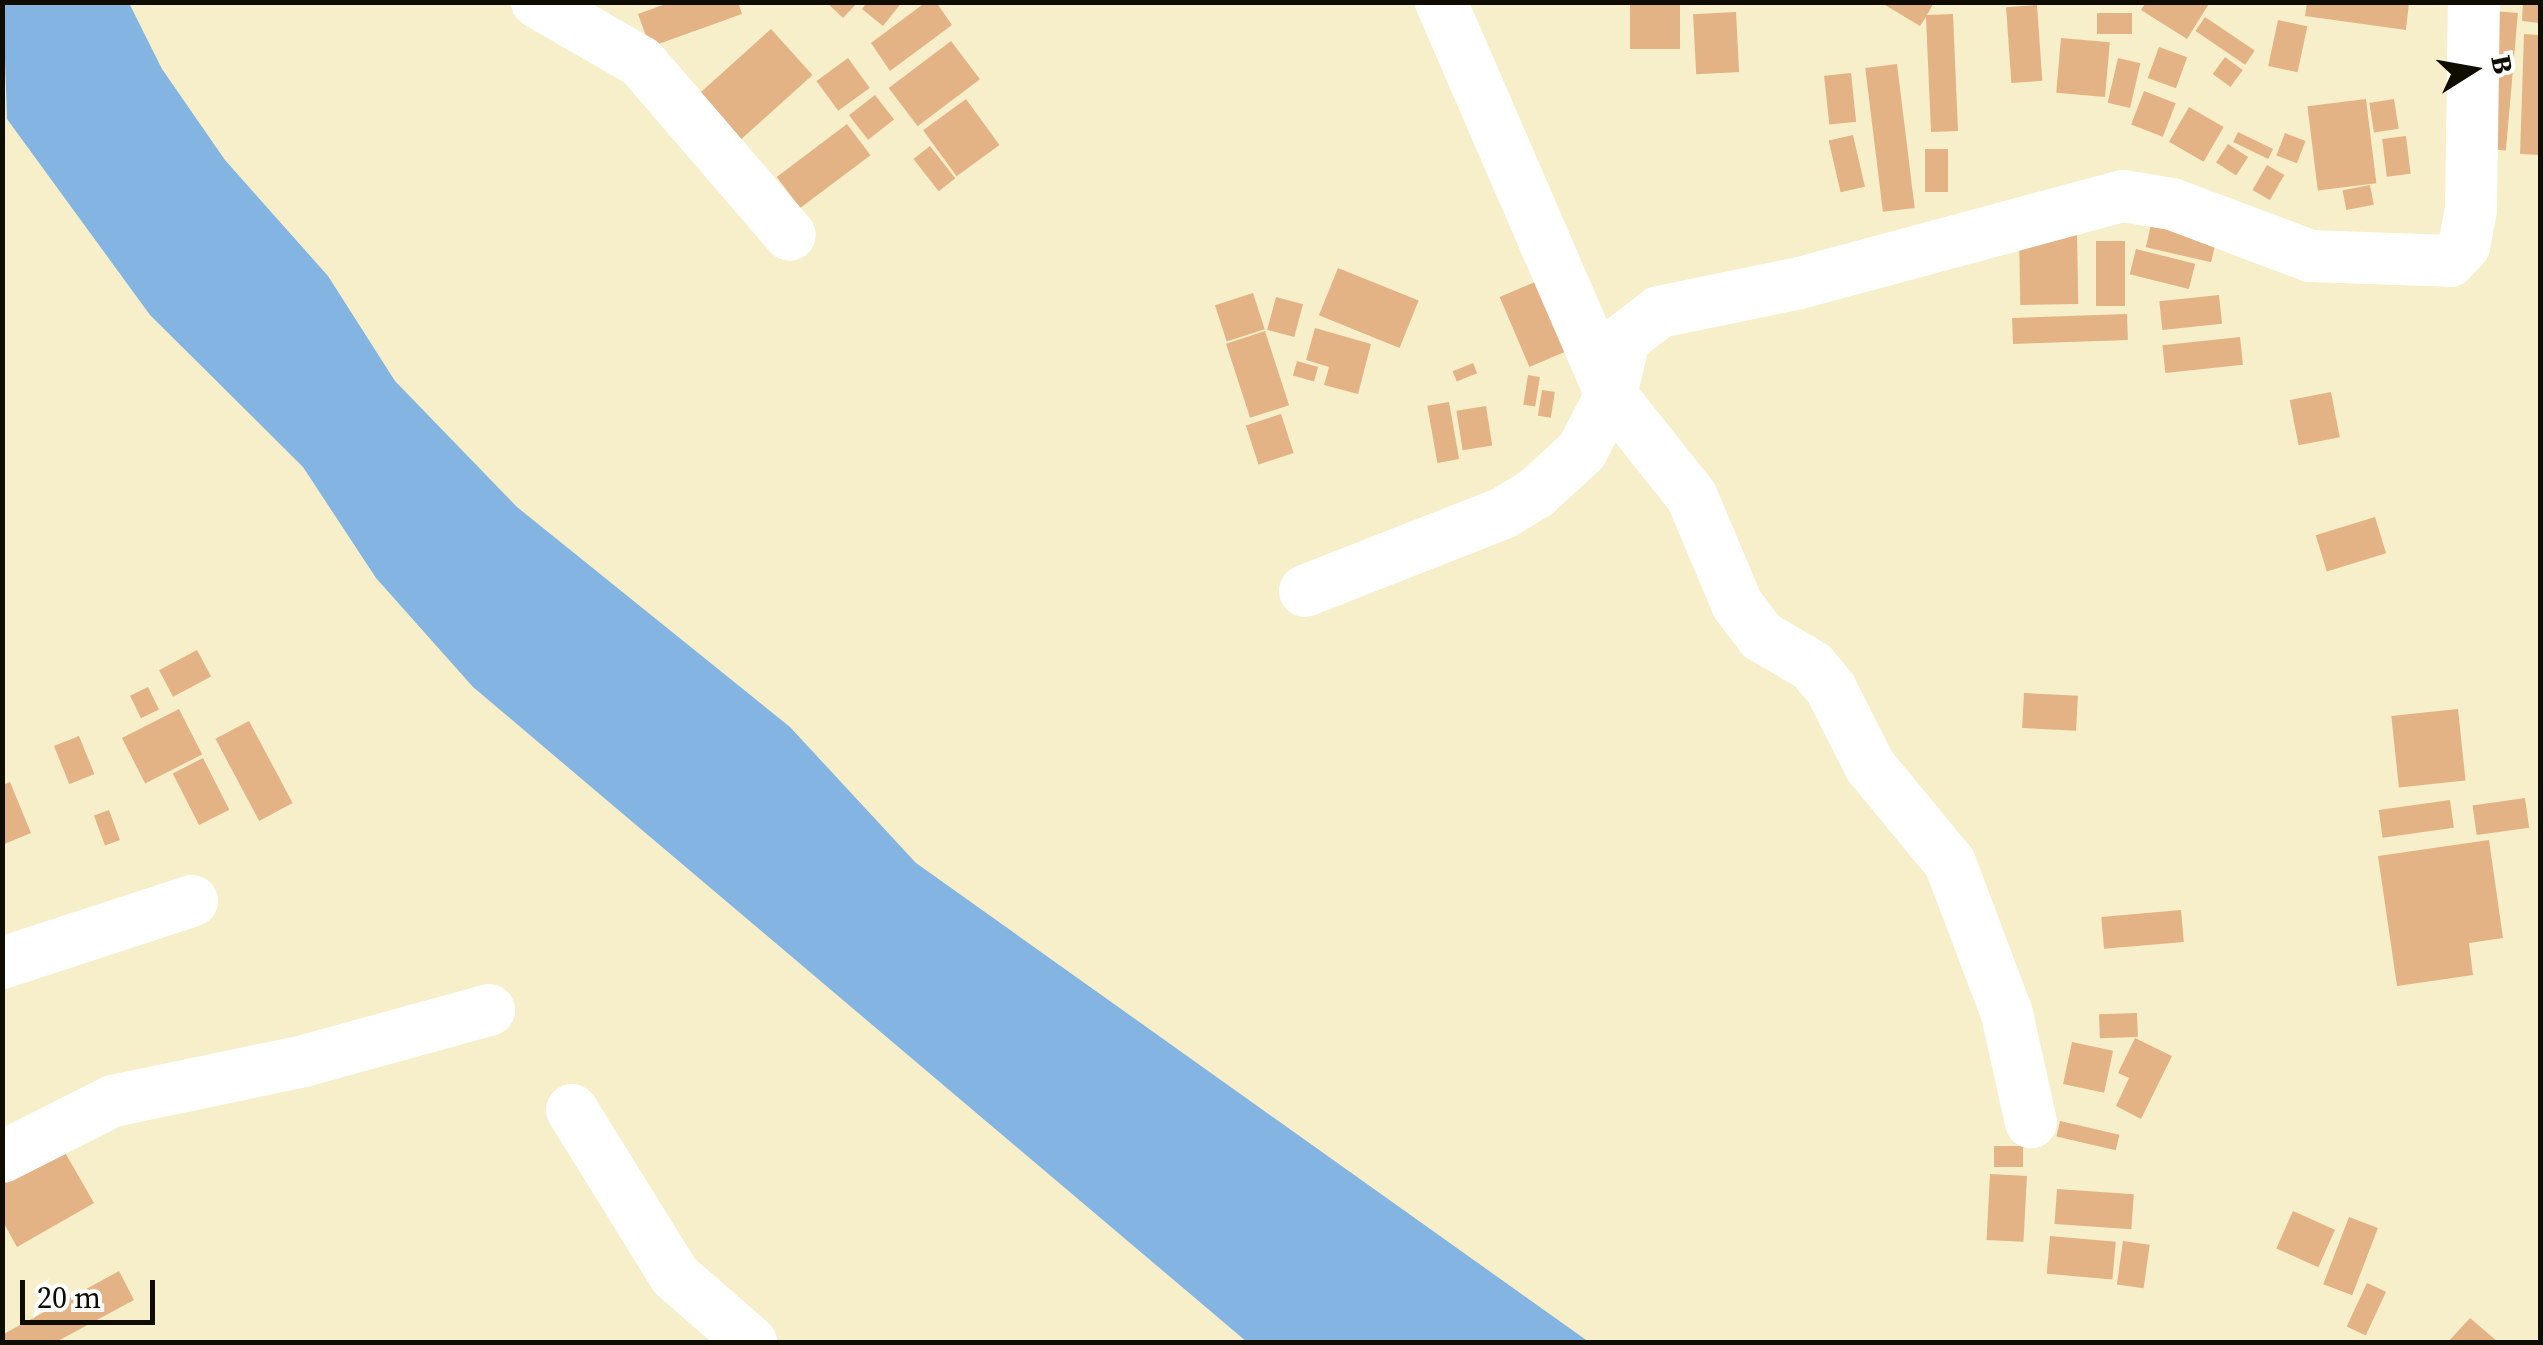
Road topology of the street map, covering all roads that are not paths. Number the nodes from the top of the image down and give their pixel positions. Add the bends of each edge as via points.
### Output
1 (537, 2) edge
2 (1440, 2) edge
3 (2474, 2) edge
4 (790, 235) dead end
5 (1611, 395) junction
6 (1305, 591) dead end
7 (192, 902) dead end
8 (2, 963) edge
9 (488, 1010) dead end
10 (572, 1110) dead end
11 (2032, 1122) dead end
12 (7, 1142) edge
13 (751, 1342) edge

1 - 4 street via 642,62
2 - 5 street
3 - 5 street via 2471,210 2464,246 2450,262 2342,262 2172,204 2094,200 1800,283 1660,312 1624,339
5 - 6 street via 1582,451 1536,493
5 - 11 street via 1692,497 1737,604 1762,636 1812,666 1831,688 1870,766 1950,863 2007,1014
7 - 8 street
9 - 12 street via 304,1061 113,1101
10 - 13 street via 675,1276

